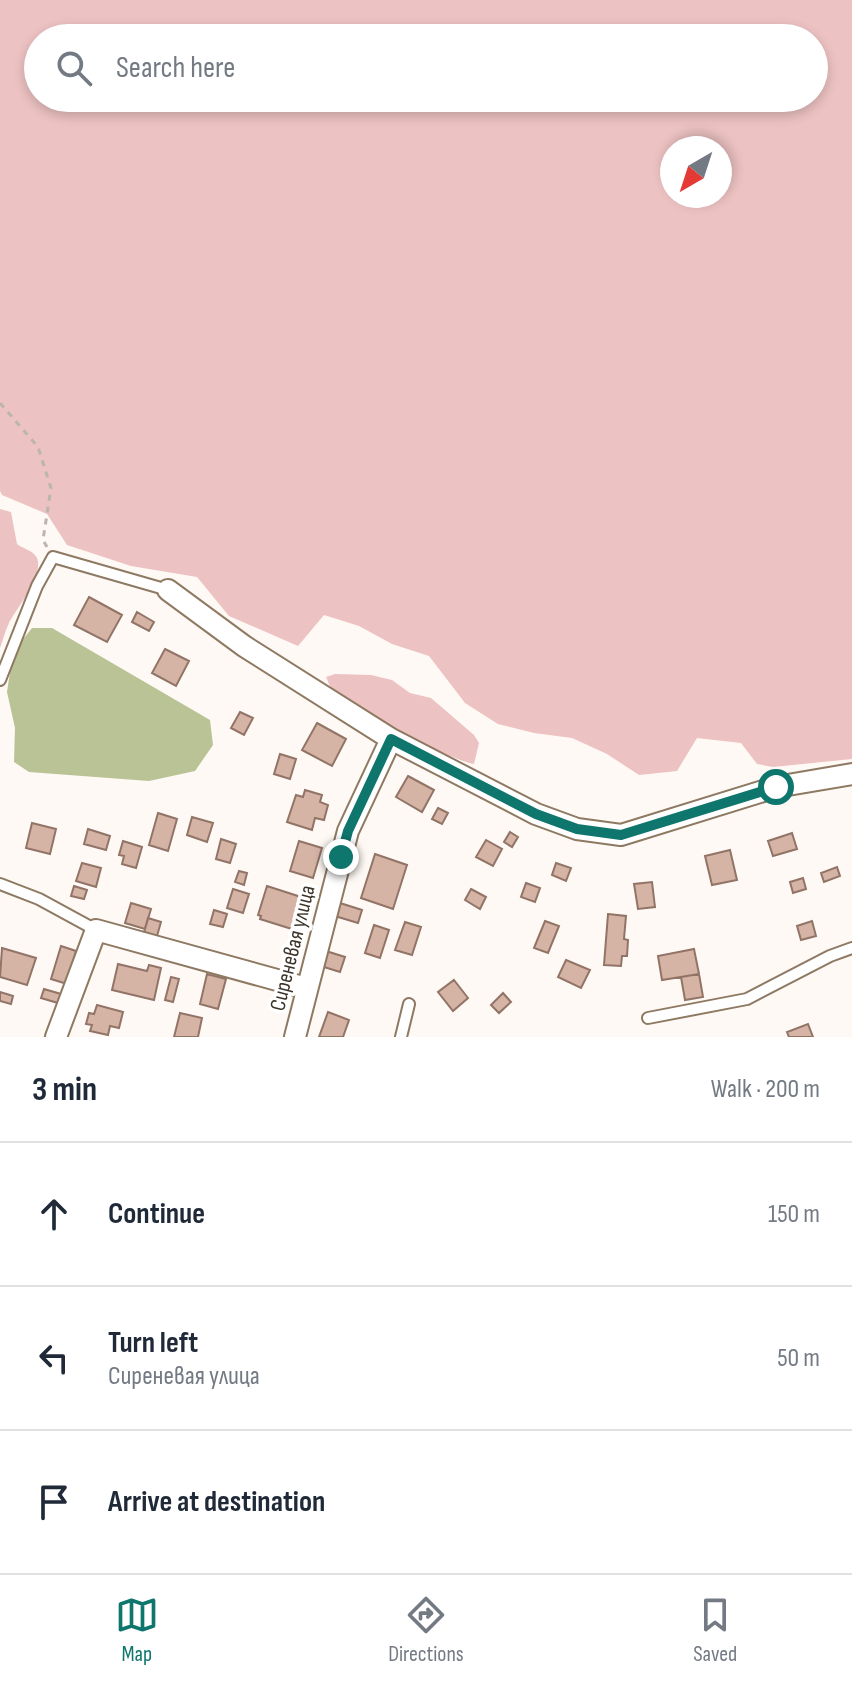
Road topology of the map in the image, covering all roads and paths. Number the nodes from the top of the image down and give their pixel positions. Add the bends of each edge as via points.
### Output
1 (0, 403) edge
2 (53, 557) junction
3 (168, 590) joint
4 (0, 680) edge
5 (391, 739) junction
6 (852, 774) edge
7 (0, 884) edge
8 (96, 930) junction
9 (852, 948) edge
10 (306, 988) junction
11 (409, 1004) dead end
12 (648, 1018) dead end
13 (56, 1037) edge
14 (295, 1037) edge
15 (401, 1037) edge

1 - 2 path via 38,447 51,488 43,540
2 - 3 lane
2 - 4 lane
3 - 5 street via 244,646
5 - 6 street via 536,814 577,829 621,835 776,787
5 - 10 street, Сиреневая улица via 348,831
7 - 8 lane
8 - 10 street
8 - 13 street
9 - 12 lane via 747,999
10 - 14 street, Сиреневая улица
11 - 15 lane

